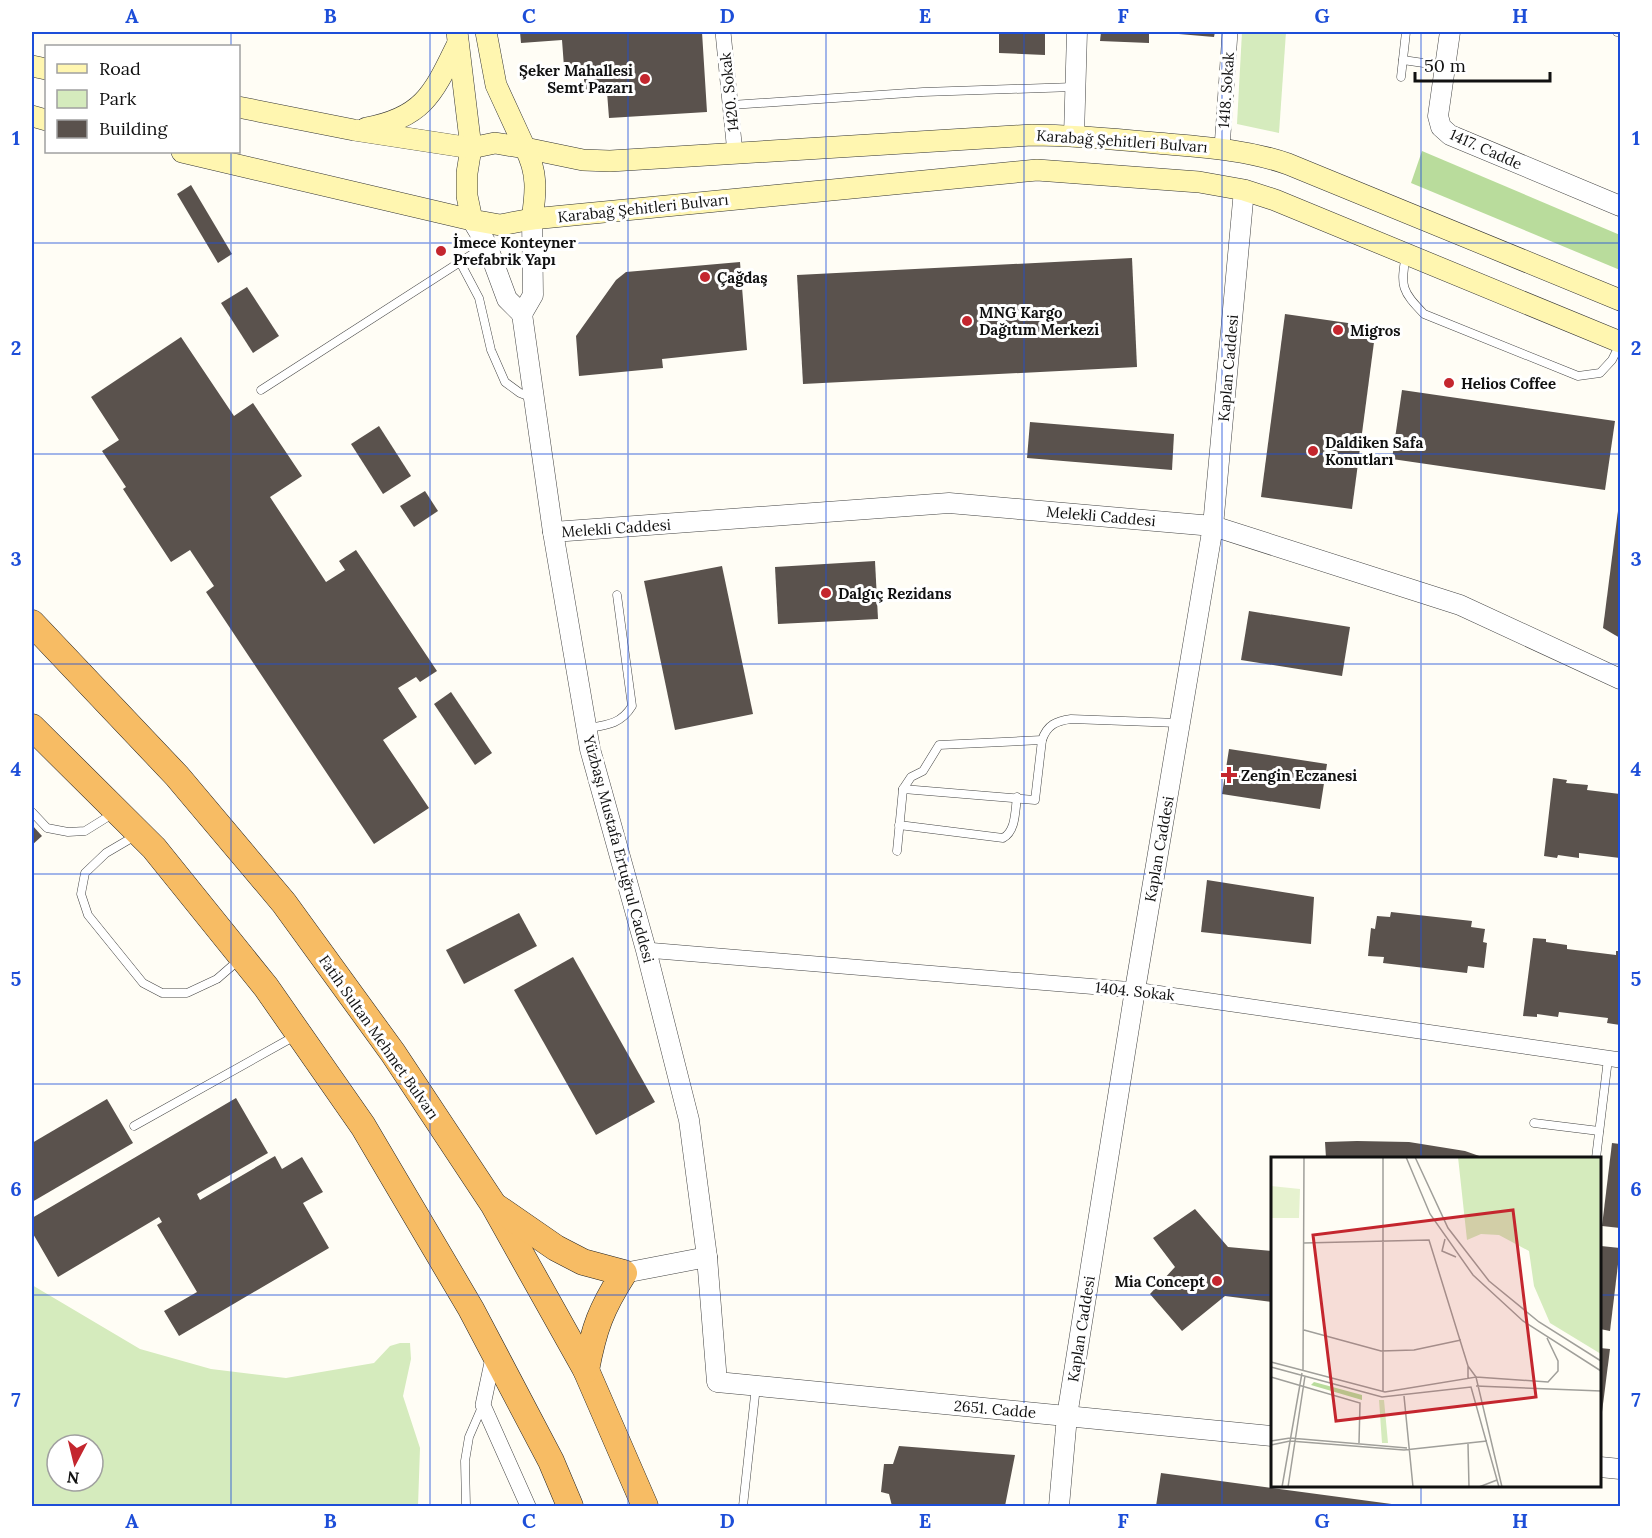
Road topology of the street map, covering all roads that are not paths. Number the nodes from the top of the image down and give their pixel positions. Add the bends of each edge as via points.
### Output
1 (486, 32) edge
2 (723, 32) edge
3 (1077, 32) edge
4 (1230, 32) edge
5 (1406, 32) edge
6 (1450, 32) edge
7 (458, 37) edge
8 (1403, 60) junction
9 (1445, 66) junction
10 (1401, 77) dead end
11 (1076, 87) junction
12 (730, 105) junction
13 (240, 107) edge
14 (354, 130) junction
15 (1074, 136) junction
16 (471, 148) junction
17 (525, 148) junction
18 (1222, 148) junction
19 (186, 153) edge
20 (735, 153) junction
21 (1244, 190) junction
22 (1620, 206) edge
23 (472, 219) junction
24 (532, 219) junction
25 (487, 245) junction
26 (1406, 254) junction
27 (460, 262) junction
28 (1620, 300) edge
29 (522, 314) junction
30 (1620, 343) edge
31 (261, 390) dead end
32 (534, 399) junction
33 (1213, 526) junction
34 (553, 532) junction
35 (616, 595) dead end
36 (32, 623) edge
37 (1620, 679) edge
38 (1180, 723) junction
39 (32, 727) edge
40 (586, 728) junction
41 (1042, 740) junction
42 (903, 789) junction
43 (1017, 797) junction
44 (32, 812) edge
45 (117, 812) junction
46 (899, 825) junction
47 (139, 834) junction
48 (897, 852) dead end
49 (646, 950) junction
50 (242, 957) junction
51 (1135, 990) junction
52 (299, 1034) junction
53 (1614, 1060) edge
54 (1534, 1123) dead end
55 (134, 1126) dead end
56 (1599, 1131) junction
57 (1596, 1157) edge
58 (493, 1204) junction
59 (706, 1257) junction
60 (624, 1273) junction
61 (494, 1353) junction
62 (586, 1370) junction
63 (717, 1382) joint
64 (756, 1386) junction
65 (483, 1406) junction
66 (1067, 1416) junction
67 (1271, 1436) edge
68 (1601, 1467) edge
69 (1620, 1469) edge
70 (466, 1506) edge
71 (528, 1506) edge
72 (570, 1506) edge
73 (645, 1506) edge
74 (743, 1506) edge
75 (1059, 1506) edge

1 - 17 main road via 496,85
2 - 12 street, 1420. Sokak
3 - 11 street
4 - 18 street, 1418. Sokak
5 - 8 lane
6 - 9 street, 1417. Cadde
7 - 14 main road via 431,94 416,109 399,120
7 - 16 main road
8 - 9 lane
8 - 10 lane
9 - 22 street, 1417. Cadde via 1438,116 1441,127 1450,135
11 - 12 lane
11 - 15 street
12 - 20 street, 1420. Sokak
13 - 14 main road, Karabağ Şehitleri Bulvarı
14 - 16 main road, Karabağ Şehitleri Bulvarı
15 - 18 main road, Karabağ Şehitleri Bulvarı
15 - 20 main road, Karabağ Şehitleri Bulvarı via 1032,135
16 - 17 main road, Karabağ Şehitleri Bulvarı via 495,144
16 - 23 main road via 467,196
17 - 20 main road, Karabağ Şehitleri Bulvarı via 583,160 610,161
17 - 24 main road via 535,173
18 - 28 main road, Karabağ Şehitleri Bulvarı via 1288,164
19 - 23 main road, Karabağ Şehitleri Bulvarı
21 - 24 main road, Karabağ Şehitleri Bulvarı via 1199,182 1037,170
21 - 26 main road, Karabağ Şehitleri Bulvarı
21 - 33 street, Kaplan Caddesi
23 - 24 main road, Karabağ Şehitleri Bulvarı via 501,225
23 - 25 street, Yüzbaşı Mustafa Ertuğrul Caddesi
24 - 29 street, Yüzbaşı Mustafa Ertuğrul Caddesi via 533,295
25 - 27 lane
25 - 29 street, Yüzbaşı Mustafa Ertuğrul Caddesi via 507,299
26 - 30 main road, Karabağ Şehitleri Bulvarı
26 - 30 lane via 1401,278 1407,296 1424,314 1578,376 1600,373
27 - 31 lane
27 - 32 lane via 479,298 491,350 505,382
29 - 32 street, Yüzbaşı Mustafa Ertuğrul Caddesi
32 - 34 street, Yüzbaşı Mustafa Ertuğrul Caddesi
33 - 34 street, Melekli Caddesi via 949,503
33 - 37 street, Melekli Caddesi via 1460,605
33 - 38 street, Kaplan Caddesi
34 - 40 street, Yüzbaşı Mustafa Ertuğrul Caddesi
35 - 40 lane via 632,706 625,718
36 - 58 highway, Fatih Sultan Mehmet Bulvarı via 177,776 284,903 393,1053
38 - 41 lane via 1071,719 1056,721
38 - 51 street, Kaplan Caddesi
39 - 45 highway
40 - 49 street, Yüzbaşı Mustafa Ertuğrul Caddesi
41 - 42 lane via 939,745 923,771 911,777
41 - 43 lane via 1035,800
42 - 43 lane
42 - 46 lane
43 - 46 lane via 1014,821 1004,838
44 - 45 lane via 47,828 68,832 85,831
45 - 47 highway
46 - 48 lane
47 - 50 highway
47 - 50 lane via 106,853 85,873 81,894 88,915 143,982 162,993 188,993 217,979
49 - 51 street, 1404. Sokak
49 - 59 street, Yüzbaşı Mustafa Ertuğrul Caddesi via 689,1120
50 - 52 highway
51 - 53 street, 1404. Sokak
51 - 66 street, Kaplan Caddesi
52 - 55 lane
52 - 61 highway via 363,1126
53 - 56 lane
54 - 56 lane
56 - 57 lane
58 - 60 highway via 556,1248 583,1262
58 - 62 highway, Fatih Sultan Mehmet Bulvarı
59 - 60 street
59 - 63 street, Yüzbaşı Mustafa Ertuğrul Caddesi
60 - 62 highway via 598,1318
61 - 65 street
61 - 72 highway
62 - 73 highway, Fatih Sultan Mehmet Bulvarı
63 - 64 street, 2651. Cadde
64 - 66 street, 2651. Cadde
64 - 74 lane
65 - 70 lane via 469,1437
65 - 71 street
66 - 67 street, 2651. Cadde
66 - 75 street, Kaplan Caddesi
68 - 69 street

